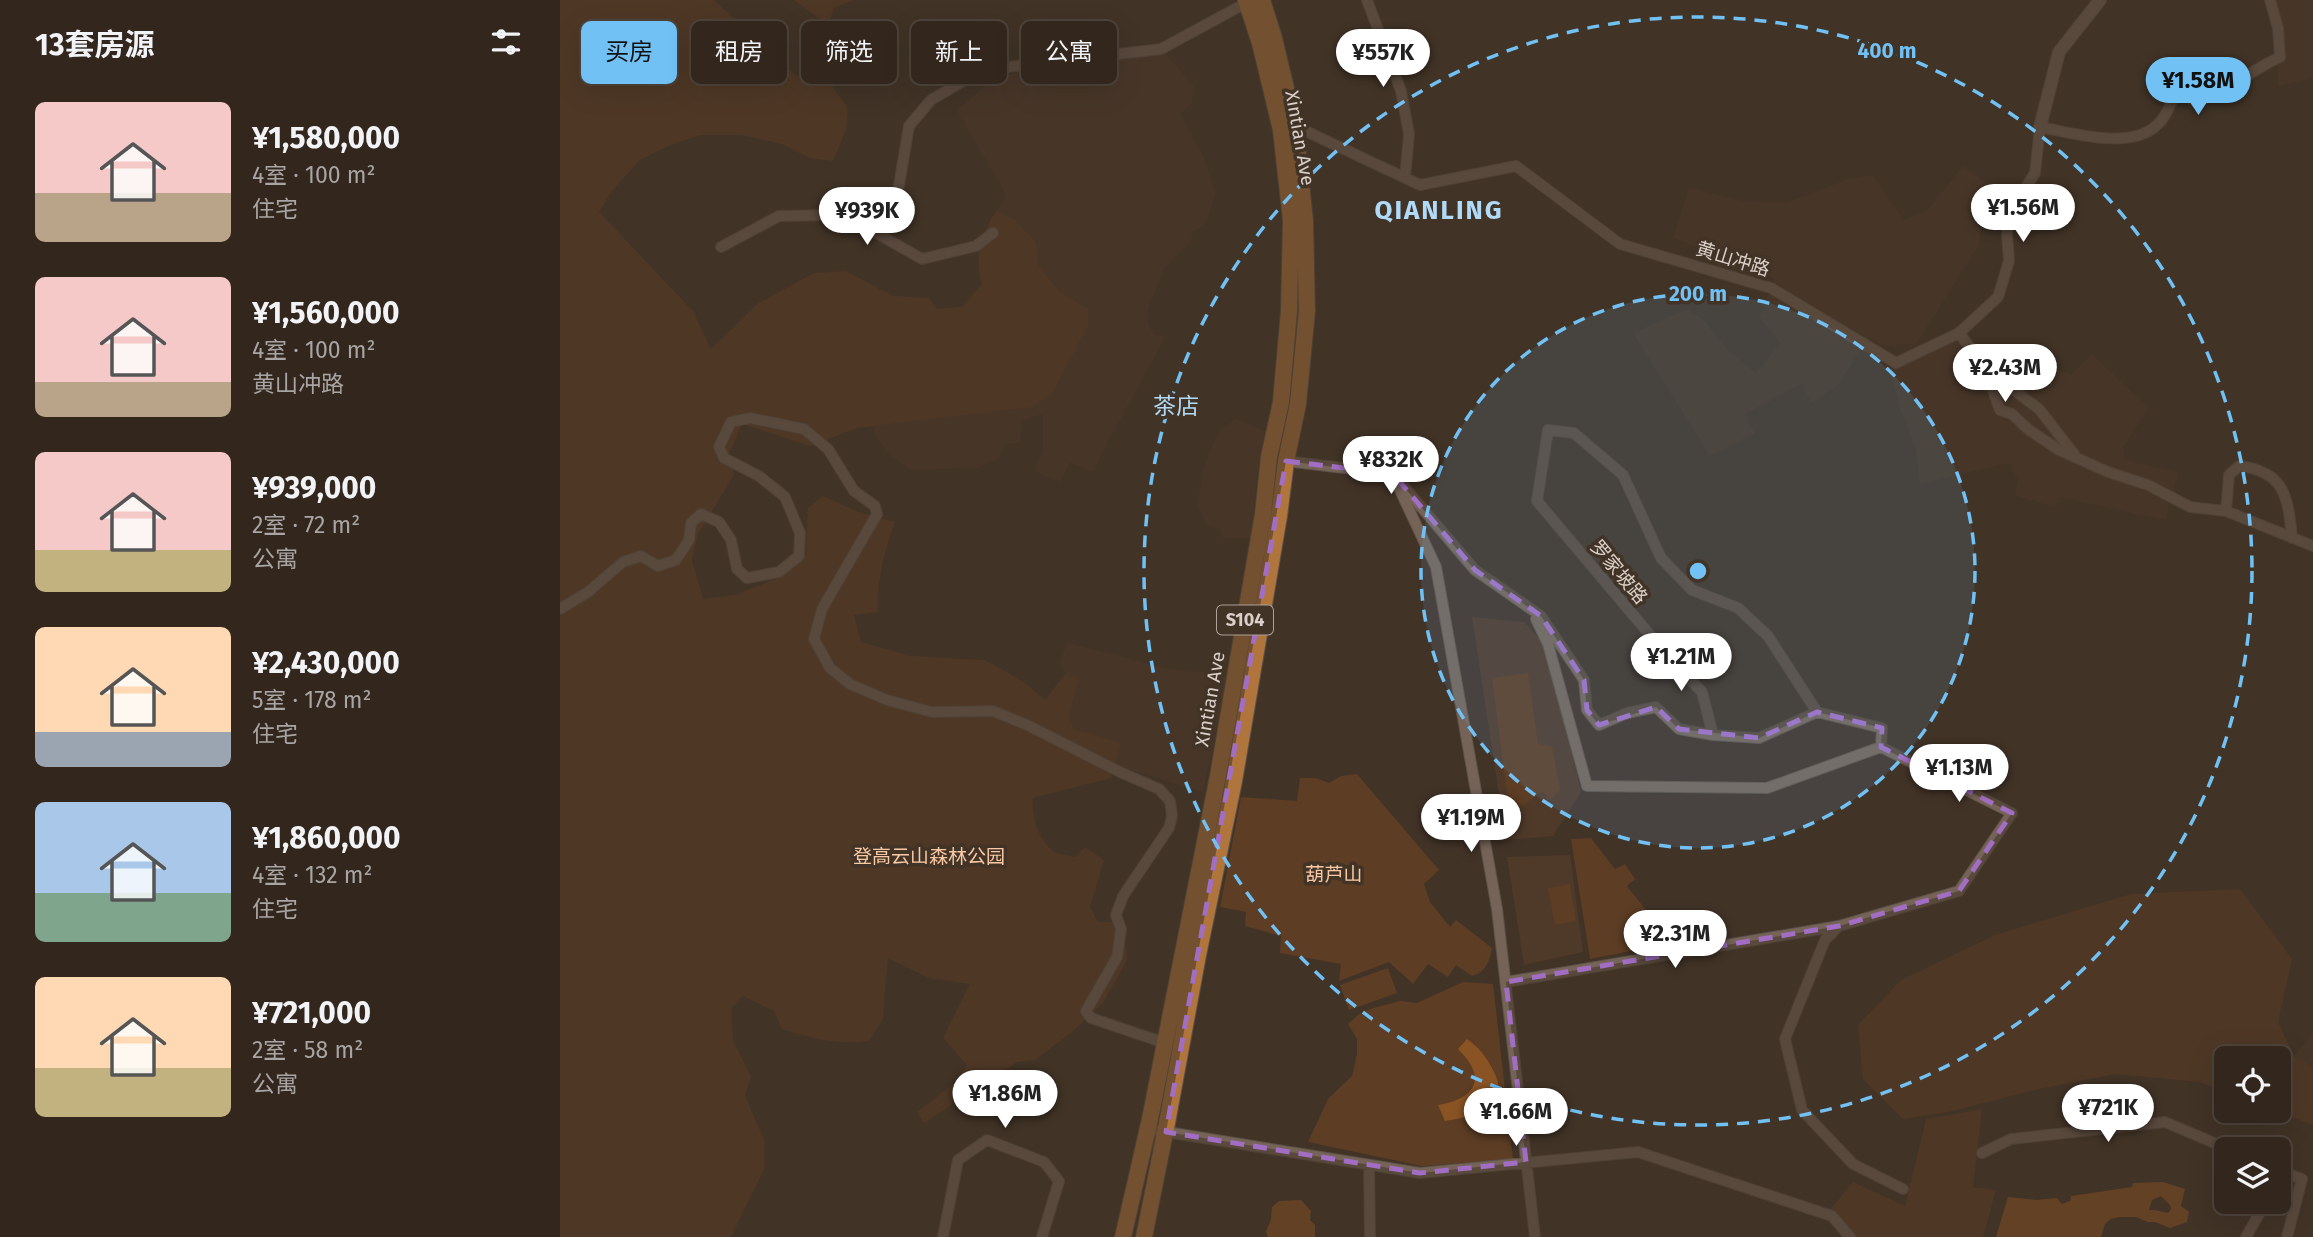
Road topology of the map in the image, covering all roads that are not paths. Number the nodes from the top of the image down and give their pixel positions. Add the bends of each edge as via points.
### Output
1 (1367, 0) edge
2 (2100, 0) edge
3 (2270, 0) edge
4 (1251, 1) edge
5 (2040, 127) junction
6 (1288, 128) junction
7 (1405, 178) junction
8 (993, 233) dead end
9 (881, 236) junction
10 (721, 247) dead end
11 (1959, 333) junction
12 (1992, 375) junction
13 (2076, 456) junction
14 (1286, 461) junction
15 (1393, 474) junction
16 (2226, 511) junction
17 (2292, 538) junction
18 (2313, 546) edge
19 (560, 609) edge
20 (1532, 610) junction
21 (1817, 712) junction
22 (1713, 734) junction
23 (1881, 747) junction
24 (1839, 926) junction
25 (1506, 982) junction
26 (1165, 1043) junction
27 (1148, 1129) junction
28 (1166, 1132) junction
29 (2214, 1143) edge
30 (1982, 1153) dead end
31 (1526, 1163) junction
32 (1369, 1165) junction
33 (2291, 1175) edge
34 (1903, 1189) dead end
35 (2259, 1214) edge
36 (943, 1237) edge
37 (1042, 1237) edge
38 (1123, 1237) edge
39 (1144, 1237) edge
40 (1370, 1237) edge
41 (1535, 1237) edge
42 (1850, 1237) edge
43 (2246, 1237) edge
44 (2287, 1237) edge

1 - 7 street via 1401,91 1409,134
2 - 5 street via 2059,52
3 - 5 street via 2280,57 2215,96 2195,102 2177,88 2158,125 2146,133 2116,139
4 - 6 main road, Xintian Ave / S104
4 - 9 street via 1161,49 982,70 931,100 909,126 894,215
5 - 11 street, 黄山冲路 via 2035,173 2011,211 2009,261 1998,298
6 - 7 street, 黄山冲路
6 - 14 main road, Xintian Ave / S104 via 1304,221 1307,311 1298,404
6 - 26 main road, Xintian Ave / S104 via 1289,311 1281,402 1218,776
7 - 11 street, 黄山冲路 via 1420,185 1516,166 1620,244 1771,288 1896,363
8 - 9 street via 976,246 922,259
9 - 10 street via 834,215 779,216
11 - 12 street
12 - 13 street via 2039,409
12 - 13 street via 2000,410 2059,450
13 - 16 street via 2190,507
14 - 15 street
14 - 28 main road, Xintian Ave / S104 via 1234,781
15 - 20 street via 1475,570
15 - 25 street via 1436,567
16 - 17 street
16 - 17 street via 2229,475 2239,466 2258,468 2273,476 2281,488
17 - 18 street
19 - 26 street via 623,562 641,556 658,566 676,560 689,540 691,523 701,514 719,522 731,540 737,569 747,578 779,572 799,556 800,533 785,497 760,476 724,458 719,447 731,422 750,418 804,429 828,449 854,491 875,506 877,514 822,609 814,639 830,668 850,684 932,712 993,711 1158,789 1170,801 1169,828 1123,895 1116,915 1121,929 1117,957 1086,1011 1091,1018
20 - 22 street via 1541,616 1584,680 1587,710 1599,725 1656,707 1679,729
20 - 23 street via 1548,644 1587,786 1767,788
21 - 22 street via 1759,738
21 - 22 street, 罗家坡路 via 1768,636 1738,608 1692,590 1661,558 1623,475 1574,433 1548,430 1537,501 1702,692
21 - 23 street via 1882,728
23 - 24 street via 2012,813 1959,891
24 - 25 street
24 - 34 street via 1825,940 1785,1039 1802,1110 1853,1164
25 - 31 street
26 - 27 main road, Xintian Ave / S104
27 - 28 street
27 - 38 main road, Xintian Ave / S104
28 - 32 street
28 - 39 main road, Xintian Ave / S104
29 - 30 street via 2165,1122 2011,1139
31 - 32 street via 1420,1173
31 - 41 street
31 - 42 street via 1638,1152 1832,1216
32 - 40 street
33 - 44 street via 2302,1180
35 - 43 street
36 - 37 street via 958,1160 987,1140 1044,1162 1059,1181

